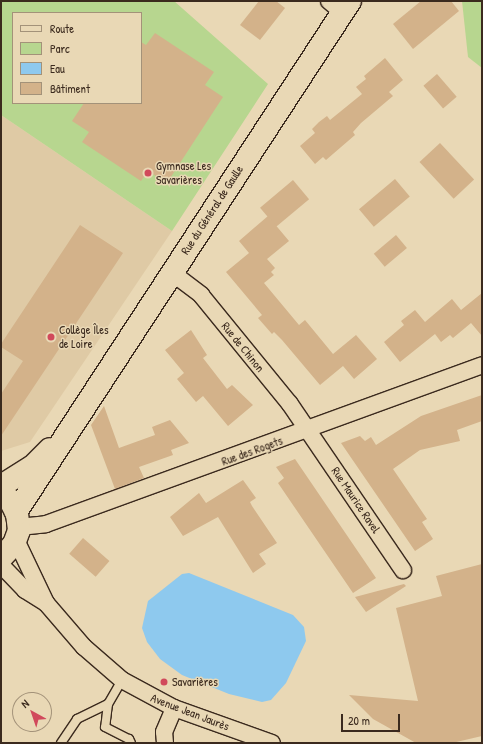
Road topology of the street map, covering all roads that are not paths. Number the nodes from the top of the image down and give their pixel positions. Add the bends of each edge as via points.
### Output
1 (340, 5) edge
2 (171, 272) junction
3 (482, 365) edge
4 (74, 419) junction
5 (309, 429) junction
6 (1, 486) edge
7 (1, 493) edge
8 (17, 526) junction
9 (1, 558) edge
10 (1, 565) edge
11 (403, 570) dead end
12 (46, 603) junction
13 (122, 680) junction
14 (108, 704) junction
15 (174, 708) junction
16 (61, 743) edge
17 (131, 743) edge
18 (165, 743) edge
19 (272, 743) edge

1 - 2 street, Rue du Général de Gaulle
2 - 4 street, Rue du Général de Gaulle
2 - 5 street, Rue de Chinon via 201,295
3 - 5 street, Rue des Rogets
4 - 6 street, Rue du Général de Gaulle via 32,467
4 - 8 street, Rue du Général de Gaulle
5 - 8 street, Rue des Rogets via 46,524
5 - 11 street, Rue Maurice Ravel
7 - 8 street
8 - 9 street, Rue du Général de Gaulle
8 - 12 street, Avenue Jean Jaurès
10 - 12 street, Avenue Jean Jaurès via 24,590
12 - 13 street, Avenue Jean Jaurès via 84,646
13 - 14 lane
13 - 15 street, Avenue Jean Jaurès
14 - 16 lane via 77,719
14 - 17 lane via 105,726 129,739
15 - 18 street via 164,732
15 - 19 street, Avenue Jean Jaurès

